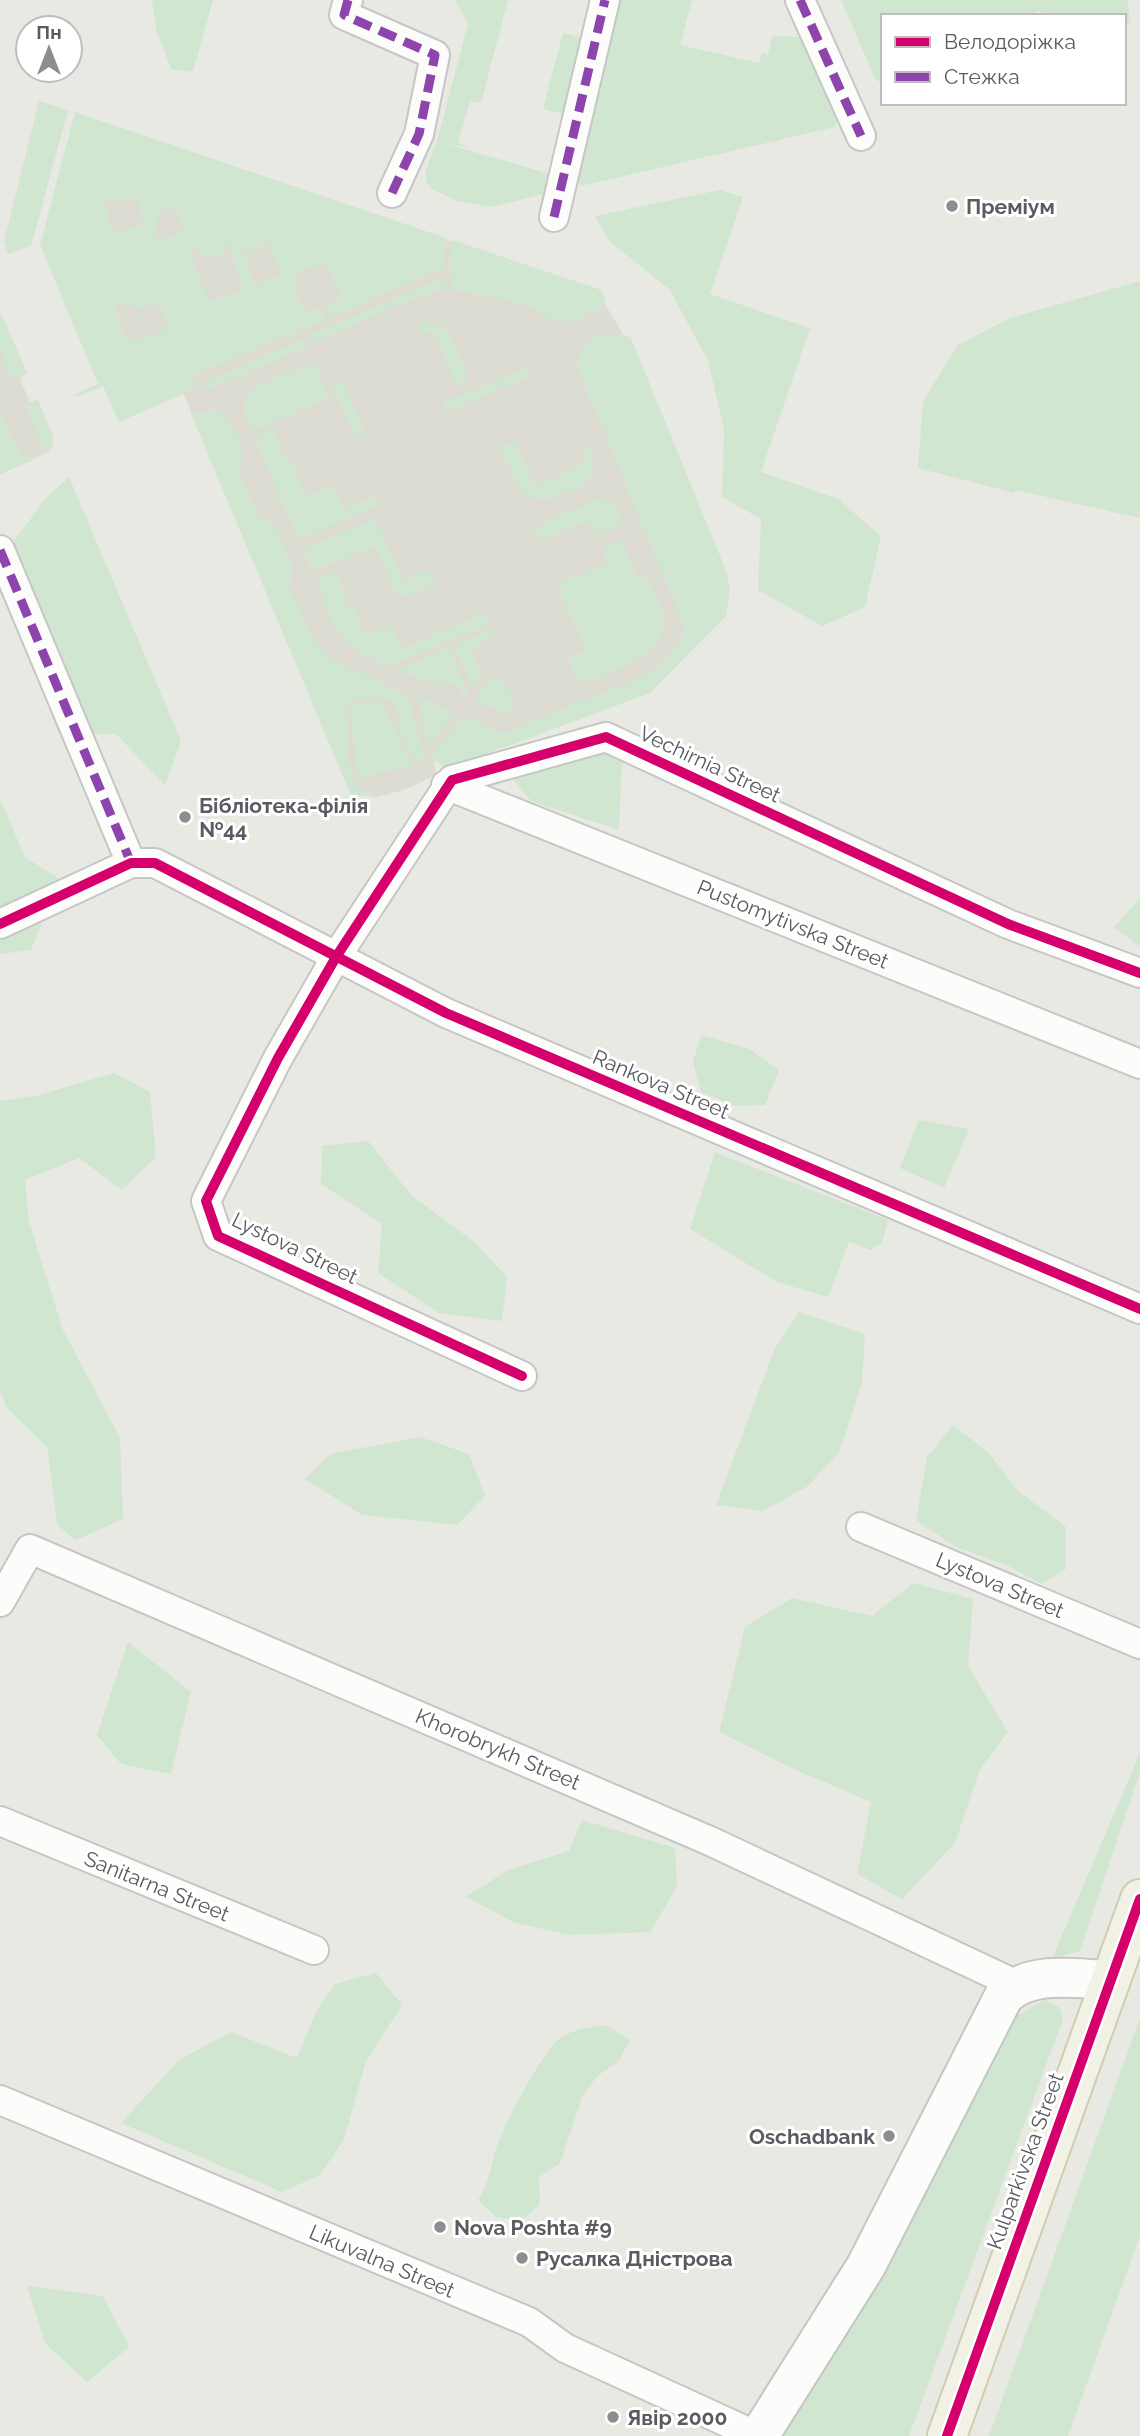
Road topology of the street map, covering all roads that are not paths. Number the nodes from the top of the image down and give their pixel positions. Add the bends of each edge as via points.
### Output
1 (348, 0) edge
2 (605, 0) edge
3 (800, 0) edge
4 (862, 136) dead end
5 (392, 193) dead end
6 (554, 217) dead end
7 (0, 550) edge
8 (446, 785) junction
9 (131, 863) junction
10 (0, 924) edge
11 (335, 957) junction
12 (1140, 973) edge
13 (1140, 1064) edge
14 (1140, 1309) edge
15 (522, 1376) dead end
16 (861, 1527) dead end
17 (0, 1602) edge
18 (1140, 1644) edge
19 (0, 1821) edge
20 (1140, 1899) edge
21 (314, 1950) dead end
22 (1110, 1980) junction
23 (1017, 1985) junction
24 (0, 2100) edge
25 (758, 2436) edge
26 (947, 2436) edge

1 - 5 street via 344,15 435,55 419,134
2 - 6 street
3 - 4 street
7 - 9 street
8 - 11 street
8 - 12 street, Vechirnia Street via 606,737 1008,924
8 - 13 street, Pustomytivska Street
9 - 10 street
9 - 11 street, Rankova Street via 155,863 177,873
11 - 14 street, Rankova Street via 446,1013
11 - 15 street, Lystova Street via 206,1201 218,1236
16 - 18 street, Lystova Street
17 - 23 street, Khorobrykh Street via 30,1549 710,1842
19 - 21 street, Sanitarna Street
20 - 22 main road, Kulparkivska Street
22 - 23 street via 1038,1979
22 - 26 main road, Kulparkivska Street
23 - 25 street via 1004,1996 866,2266
24 - 25 street, Likuvalna Street via 529,2322 565,2348

